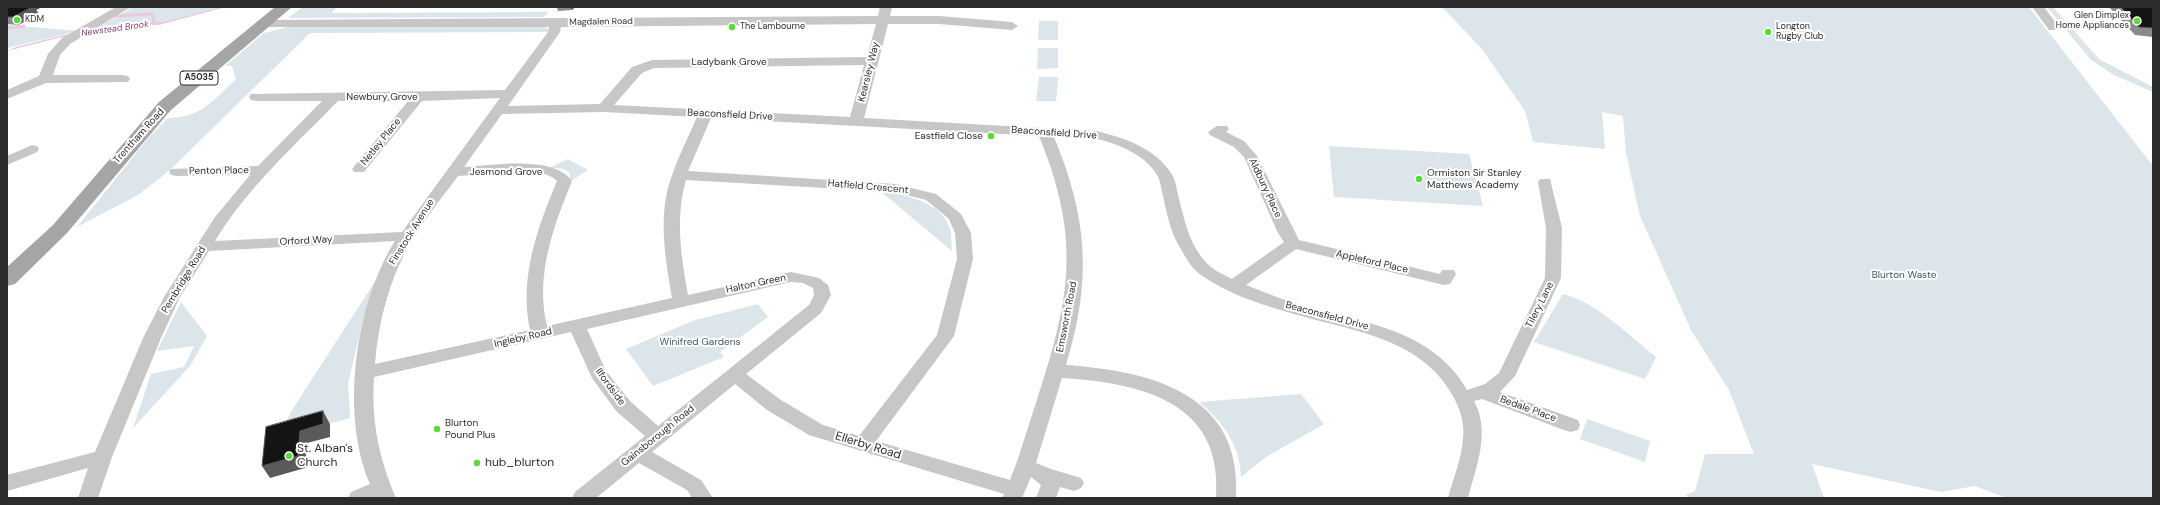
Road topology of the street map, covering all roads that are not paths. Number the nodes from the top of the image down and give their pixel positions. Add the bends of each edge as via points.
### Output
1 (126, 7) edge
2 (284, 7) edge
3 (745, 7) edge
4 (886, 7) edge
5 (2038, 7) edge
6 (739, 21) junction
7 (882, 21) junction
8 (264, 23) junction
9 (553, 23) junction
10 (1012, 26) dead end
11 (2053, 27) dead end
12 (872, 61) junction
13 (44, 79) junction
14 (123, 79) dead end
15 (508, 94) junction
16 (7, 95) edge
17 (253, 97) dead end
18 (334, 97) junction
19 (418, 97) junction
20 (604, 108) junction
21 (498, 110) junction
22 (706, 113) junction
23 (856, 122) junction
24 (1222, 129) dead end
25 (1045, 133) junction
26 (32, 149) dead end
27 (7, 161) edge
28 (262, 170) junction
29 (357, 171) dead end
30 (454, 172) junction
31 (173, 173) dead end
32 (680, 175) junction
33 (1545, 182) dead end
34 (408, 236) junction
35 (1293, 243) junction
36 (204, 246) junction
37 (1448, 274) dead end
38 (7, 279) edge
39 (1233, 286) junction
40 (681, 301) junction
41 (577, 326) junction
42 (540, 334) junction
43 (1056, 371) junction
44 (364, 373) junction
45 (734, 374) junction
46 (1484, 393) junction
47 (1463, 397) junction
48 (1571, 425) dead end
49 (658, 437) junction
50 (862, 445) junction
51 (638, 453) junction
52 (102, 457) junction
53 (1024, 467) junction
54 (1047, 476) junction
55 (7, 483) edge
56 (1074, 483) dead end
57 (383, 493) edge
58 (1014, 494) edge
59 (88, 498) edge
60 (358, 498) edge
61 (582, 498) edge
62 (702, 498) edge
63 (1046, 498) edge
64 (1226, 498) edge
65 (1458, 498) edge

1 - 13 street via 76,35 54,54
2 - 8 main road, Trentham Road / A5035
3 - 6 street
4 - 7 street, Kearsley Way
5 - 11 street
6 - 7 street, Magdalen Road
6 - 9 street, Magdalen Road
7 - 10 street, Magdalen Road via 939,20
7 - 12 street, Kearsley Way
8 - 9 street, Magdalen Road
8 - 38 main road, Trentham Road / A5035 via 165,106 60,229
9 - 15 street, Finstock Avenue via 554,32
12 - 20 street, Ladybank Grove via 652,64 637,70
12 - 23 street, Kearsley Way
13 - 14 street
13 - 16 street
15 - 19 street, Newbury Grove
15 - 21 street, Finstock Avenue
17 - 18 street, Newbury Grove
18 - 19 street, Newbury Grove
18 - 28 street, Pembridge Road
19 - 29 street, Netley Place
20 - 21 street, Beaconsfield Drive
20 - 22 street, Beaconsfield Drive
21 - 30 street, Finstock Avenue
22 - 23 street, Beaconsfield Drive
22 - 32 street
23 - 25 street, Beaconsfield Drive via 1001,125
24 - 35 street, Aldbury Place via 1215,132 1240,144 1250,156
25 - 39 street, Beaconsfield Drive via 1096,135 1112,139 1138,150 1151,160 1165,175 1179,231 1188,249 1206,271
25 - 43 street, Emsworth Road via 1055,156 1071,213 1075,250 1075,282
26 - 27 street
28 - 31 street, Penton Place
28 - 36 street, Pembridge Road via 220,220
30 - 34 street, Finstock Avenue
30 - 42 street, Jesmond Grove via 536,170 553,172 565,181 548,224 538,268 534,301
32 - 40 street via 672,214 673,253
32 - 50 street, Hatfield Crescent via 895,188 931,198 956,216 963,233 965,259 945,336
33 - 46 street, Tilery Lane via 1554,228 1554,278 1506,376 1497,387
34 - 36 street, Orford Way
34 - 44 street, Finstock Avenue via 388,271 369,335
35 - 37 street, Appleford Place via 1444,280
35 - 39 street
36 - 52 street, Pembridge Road via 172,297 152,338
39 - 47 street, Beaconsfield Drive via 1289,307 1365,326 1394,337 1436,362 1453,380
40 - 41 street, Ingleby Road
40 - 45 street, Halton Green via 791,277 809,278 820,287 823,298 815,309
41 - 42 street, Ingleby Road
41 - 49 street, Ilfordside via 598,374 623,406
42 - 44 street, Ingleby Road
43 - 53 street, Emsworth Road
43 - 64 street via 1090,373 1140,382 1182,400 1196,411 1221,445 1229,482
44 - 57 street, Finstock Avenue via 364,406 371,456
45 - 49 street, Gainsborough Road
45 - 50 street, Ellerby Road via 774,405 816,430
46 - 47 street, Tilery Lane
46 - 48 street, Bedale Place
47 - 65 street, Beaconsfield Drive via 1472,420 1474,438
49 - 51 street, Gainsborough Road
50 - 58 street, Ellerby Road
51 - 61 street, Gainsborough Road
51 - 62 street via 694,485
52 - 55 street
52 - 59 street, Pembridge Road
53 - 54 street via 1038,470
53 - 58 street, Emsworth Road
54 - 56 street
54 - 63 street via 1051,485
57 - 60 street

